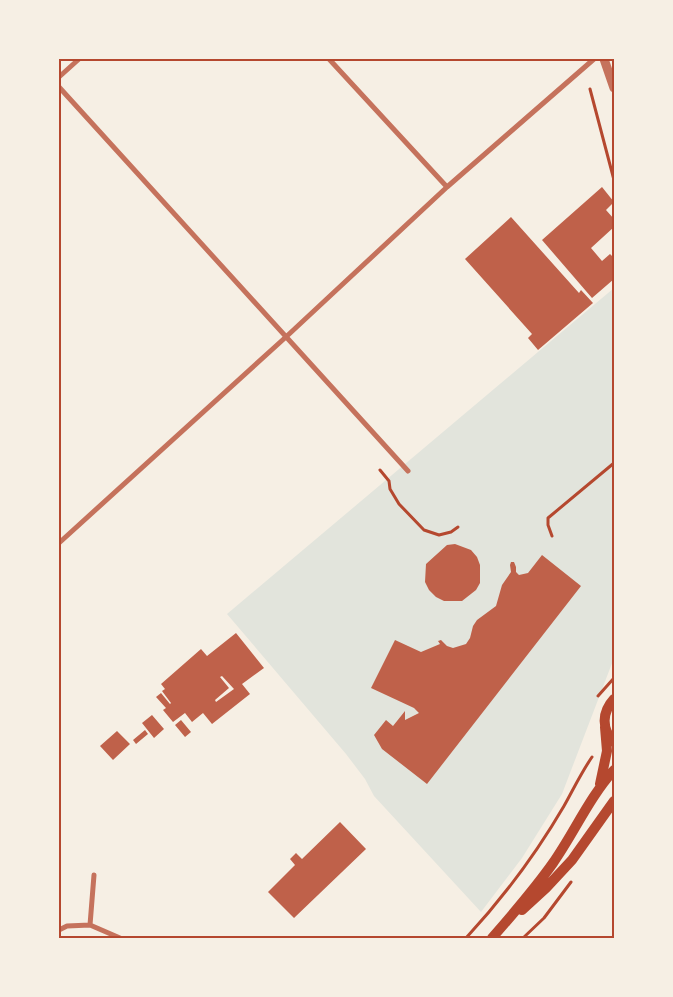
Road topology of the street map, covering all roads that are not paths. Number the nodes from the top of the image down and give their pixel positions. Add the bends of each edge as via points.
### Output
1 (79, 59) edge
2 (329, 59) edge
3 (594, 59) edge
4 (604, 59) edge
5 (59, 77) edge
6 (59, 87) edge
7 (614, 88) edge
8 (447, 187) junction
9 (287, 336) junction
10 (408, 471) dead end
11 (59, 544) edge
12 (614, 699) edge
13 (605, 727) junction
14 (614, 742) edge
15 (614, 770) edge
16 (597, 792) junction
17 (614, 801) edge
18 (94, 875) dead end
19 (90, 925) junction
20 (59, 930) edge
21 (493, 936) edge
22 (120, 938) edge

1 - 5 street
2 - 8 street
3 - 8 street
4 - 7 street
6 - 9 street
8 - 9 street
9 - 10 street
9 - 11 street
12 - 13 main road via 605,714
13 - 14 main road
13 - 16 main road via 606,760
15 - 16 main road
16 - 21 main road via 553,863
17 - 21 main road via 572,860
18 - 19 street
19 - 20 street via 67,926
19 - 22 street

